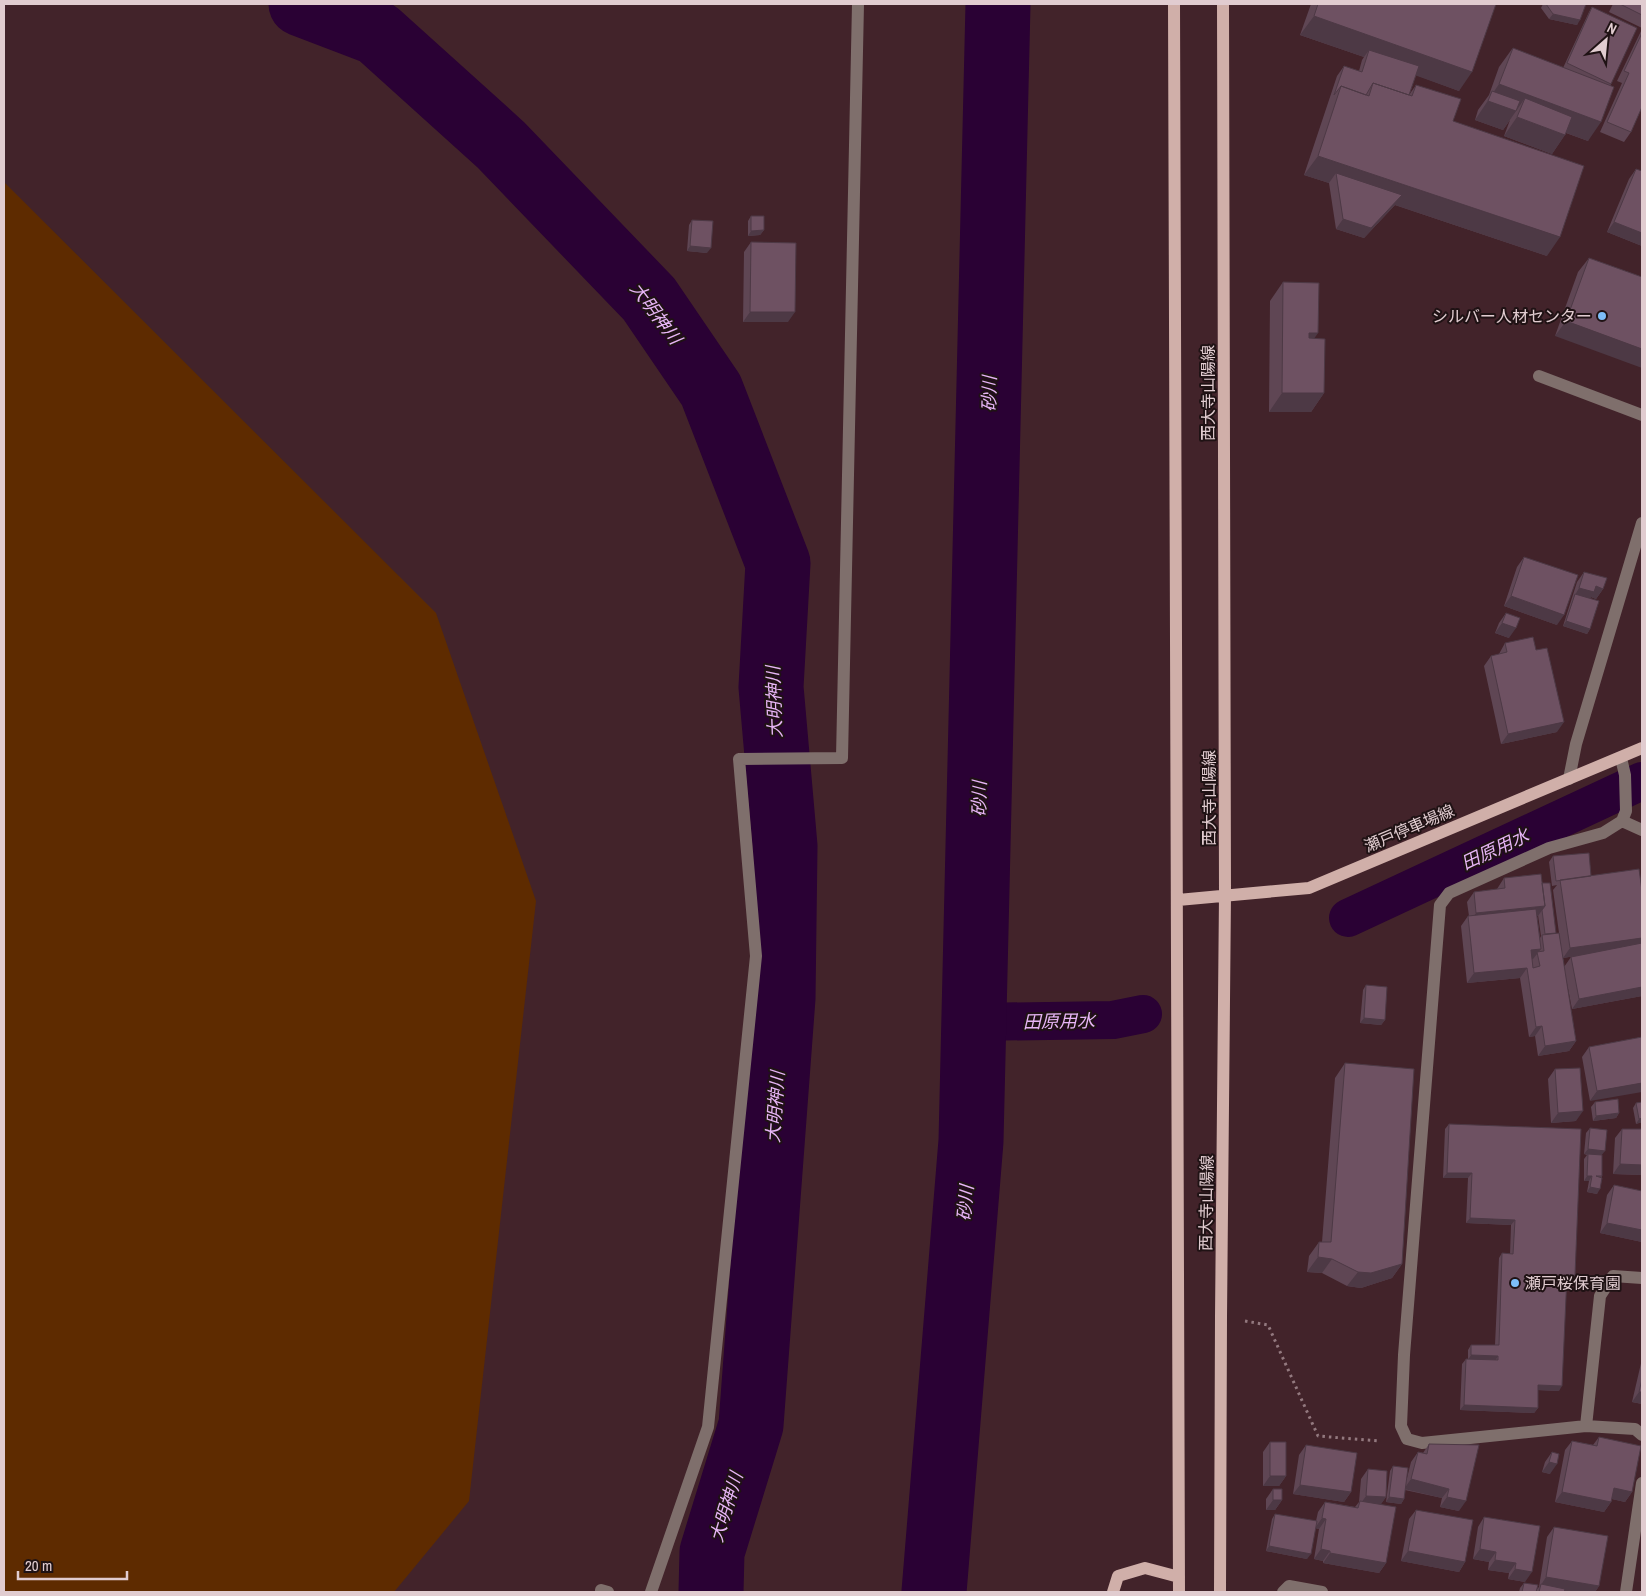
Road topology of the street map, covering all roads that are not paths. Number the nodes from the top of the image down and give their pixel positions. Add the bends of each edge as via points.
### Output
1 (858, 4) edge
2 (1174, 4) edge
3 (1224, 4) edge
4 (1539, 376) dead end
5 (1642, 415) edge
6 (1642, 522) edge
7 (1642, 748) edge
8 (1621, 758) junction
9 (1569, 779) junction
10 (1624, 816) junction
11 (1642, 830) edge
12 (1225, 895) junction
13 (1178, 900) junction
14 (1642, 1278) edge
15 (1586, 1426) junction
16 (1642, 1435) edge
17 (1642, 1483) edge
18 (1180, 1576) junction
19 (601, 1592) edge
20 (608, 1592) edge
21 (651, 1592) edge
22 (1113, 1592) edge
23 (1179, 1592) edge
24 (1220, 1592) edge
25 (1284, 1592) edge
26 (1322, 1592) edge
27 (1626, 1592) edge

1 - 21 street via 842,758 740,758 756,956 708,1427
2 - 13 main road, 西大寺山陽線
3 - 12 main road, 西大寺山陽線
4 - 5 street
6 - 9 street via 1576,744
7 - 8 main road, 瀬戸停車場線
8 - 9 main road, 瀬戸停車場線
8 - 10 street via 1625,775
9 - 12 main road, 瀬戸停車場線 via 1309,888
10 - 11 street
10 - 15 street via 1602,833 1549,848 1449,893 1440,905 1404,1355 1401,1426 1407,1439 1422,1443
12 - 13 main road, 瀬戸停車場線
12 - 24 main road, 西大寺山陽線
13 - 18 main road, 西大寺山陽線
14 - 15 street via 1613,1276 1600,1296
15 - 16 street via 1634,1429
17 - 27 street
18 - 22 main road via 1145,1568 1118,1576
18 - 23 main road, 西大寺山陽線
19 - 20 street
25 - 26 street via 1289,1586

